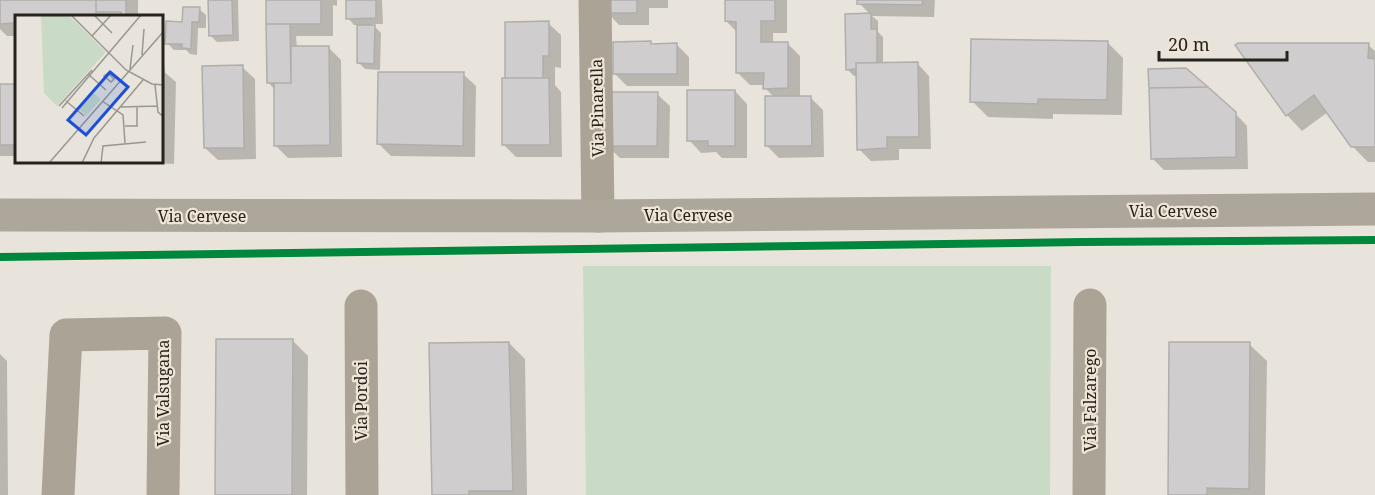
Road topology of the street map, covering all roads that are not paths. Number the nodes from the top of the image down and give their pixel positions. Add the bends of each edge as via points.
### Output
1 (595, 0) edge
2 (1375, 209) edge
3 (0, 215) edge
4 (598, 216) junction
5 (1090, 305) dead end
6 (361, 306) dead end
7 (58, 495) edge
8 (163, 495) edge
9 (362, 495) edge
10 (1089, 495) edge

1 - 4 street, Via Pinarella
2 - 4 main road, Via Cervese
3 - 4 main road, Via Cervese
5 - 10 street, Via Falzarego
6 - 9 street, Via Pordoi
7 - 8 street, Via Valsugana via 66,335 165,333

